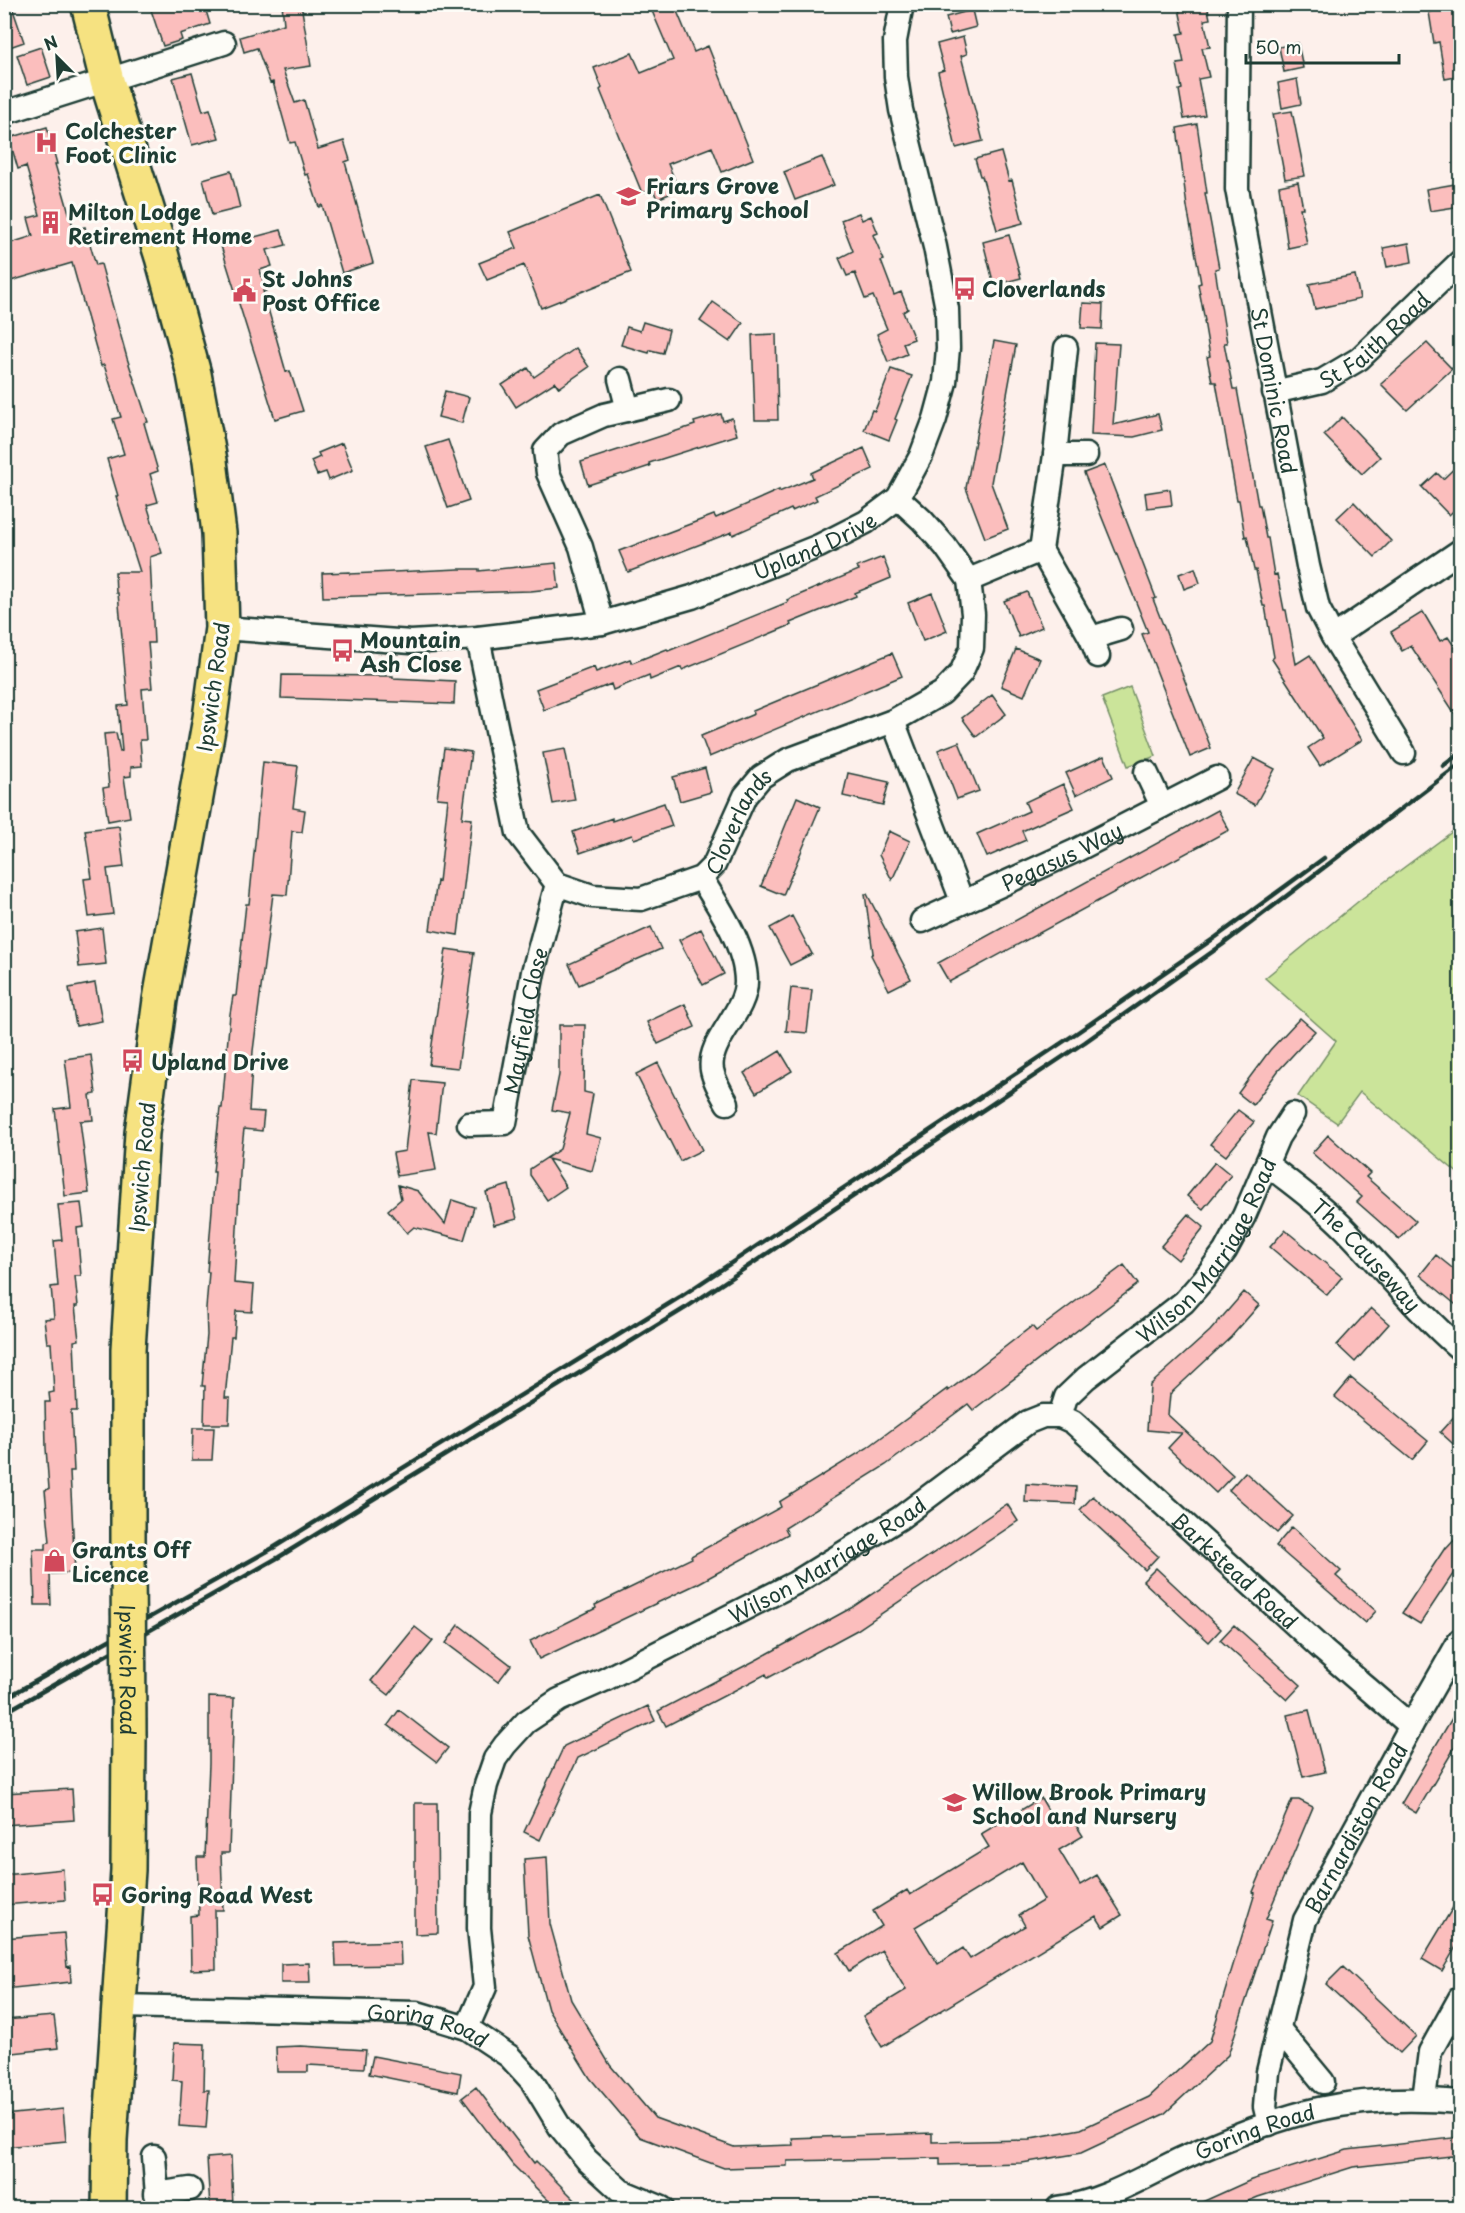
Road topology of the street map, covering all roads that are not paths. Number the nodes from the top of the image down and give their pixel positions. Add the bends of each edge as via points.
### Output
1 (88, 4) edge
2 (902, 4) edge
3 (1239, 4) edge
4 (224, 43) dead end
5 (107, 81) junction
6 (4, 113) edge
7 (1461, 262) edge
8 (1065, 348) dead end
9 (620, 379) dead end
10 (1274, 392) junction
11 (669, 400) dead end
12 (628, 410) junction
13 (1055, 455) junction
14 (1086, 455) dead end
15 (898, 498) junction
16 (1041, 550) junction
17 (1461, 551) edge
18 (969, 580) junction
19 (602, 623) junction
20 (222, 628) junction
21 (1121, 629) dead end
22 (1333, 637) junction
23 (478, 638) junction
24 (893, 721) junction
25 (1404, 753) dead end
26 (1146, 772) dead end
27 (1217, 778) dead end
28 (1162, 806) junction
29 (701, 878) junction
30 (557, 884) junction
31 (962, 902) junction
32 (922, 921) dead end
33 (727, 1103) dead end
34 (1293, 1114) dead end
35 (469, 1124) dead end
36 (1267, 1164) junction
37 (1461, 1349) edge
38 (1060, 1416) junction
39 (1461, 1640) edge
40 (1411, 1726) junction
41 (1461, 1998) edge
42 (120, 2006) junction
43 (467, 2028) junction
44 (1279, 2029) junction
45 (1323, 2082) dead end
46 (1424, 2099) junction
47 (1461, 2102) edge
48 (1269, 2124) junction
49 (154, 2157) dead end
50 (190, 2189) dead end
51 (157, 2201) edge
52 (109, 2208) edge
53 (662, 2208) edge
54 (1059, 2208) edge

1 - 5 main road, Ipswich Road
2 - 15 street, Upland Drive via 895,41 896,77 947,309 948,348 945,382 935,419 921,456
3 - 10 street, St Dominic Road via 1237,189
4 - 5 street
5 - 6 street
5 - 20 main road, Ipswich Road via 153,225 194,374 219,533
7 - 10 street, St Faith Road via 1359,359 1322,381
8 - 13 street
9 - 12 street
10 - 22 street, St Dominic Road via 1318,608
11 - 12 street
12 - 19 street via 604,415 561,434 545,451 548,473 581,547
13 - 14 street
13 - 16 street
15 - 18 street, Cloverlands via 945,546
15 - 19 street, Upland Drive via 866,522 819,546 692,597
16 - 18 street
16 - 21 street via 1094,647
17 - 22 street
18 - 24 street, Cloverlands via 972,648 961,672 942,693
19 - 23 street, Upland Drive
20 - 23 street, Upland Drive via 411,642
20 - 42 main road, Ipswich Road, bridge via 160,1000 142,1133 128,1349 128,1870
22 - 25 street, St Dominic Road
23 - 30 street via 518,833
24 - 29 street, Cloverlands via 788,760 761,777 745,796 714,866
24 - 31 street
26 - 28 street
27 - 28 street, Pegasus Way
28 - 31 street, Pegasus Way
29 - 30 street, Cloverlands via 641,899 592,896
29 - 33 street via 726,919 745,964 746,985 741,1005 713,1052 712,1069
30 - 35 street, Mayfield Close via 533,972 505,1123
31 - 32 street, Pegasus Way
34 - 36 street, Wilson Marriage Road
36 - 37 street, The Causeway via 1344,1228 1391,1281
36 - 38 street, Wilson Marriage Road via 1225,1251 1204,1279 1184,1302 1066,1397
38 - 40 street, Barkstead Road via 1073,1422
38 - 43 street, Wilson Marriage Road via 1043,1416 1028,1422 900,1518 795,1583 559,1700 526,1722 495,1758 480,1813 479,1928 485,1987
39 - 40 street, Barnardiston Road
40 - 44 street, Barnardiston Road via 1305,1920
41 - 46 street via 1430,2052
42 - 43 street, Goring Road via 417,2013
42 - 52 main road, Ipswich Road
43 - 53 street, Goring Road via 509,2056 532,2081 560,2127 587,2160 621,2191
44 - 45 street
44 - 48 street, Barnardiston Road via 1268,2072 1265,2107
46 - 47 street, Goring Road
46 - 48 street, Goring Road via 1319,2109
48 - 54 street, Goring Road via 1182,2159 1124,2188 1077,2206
49 - 51 street
50 - 51 street

